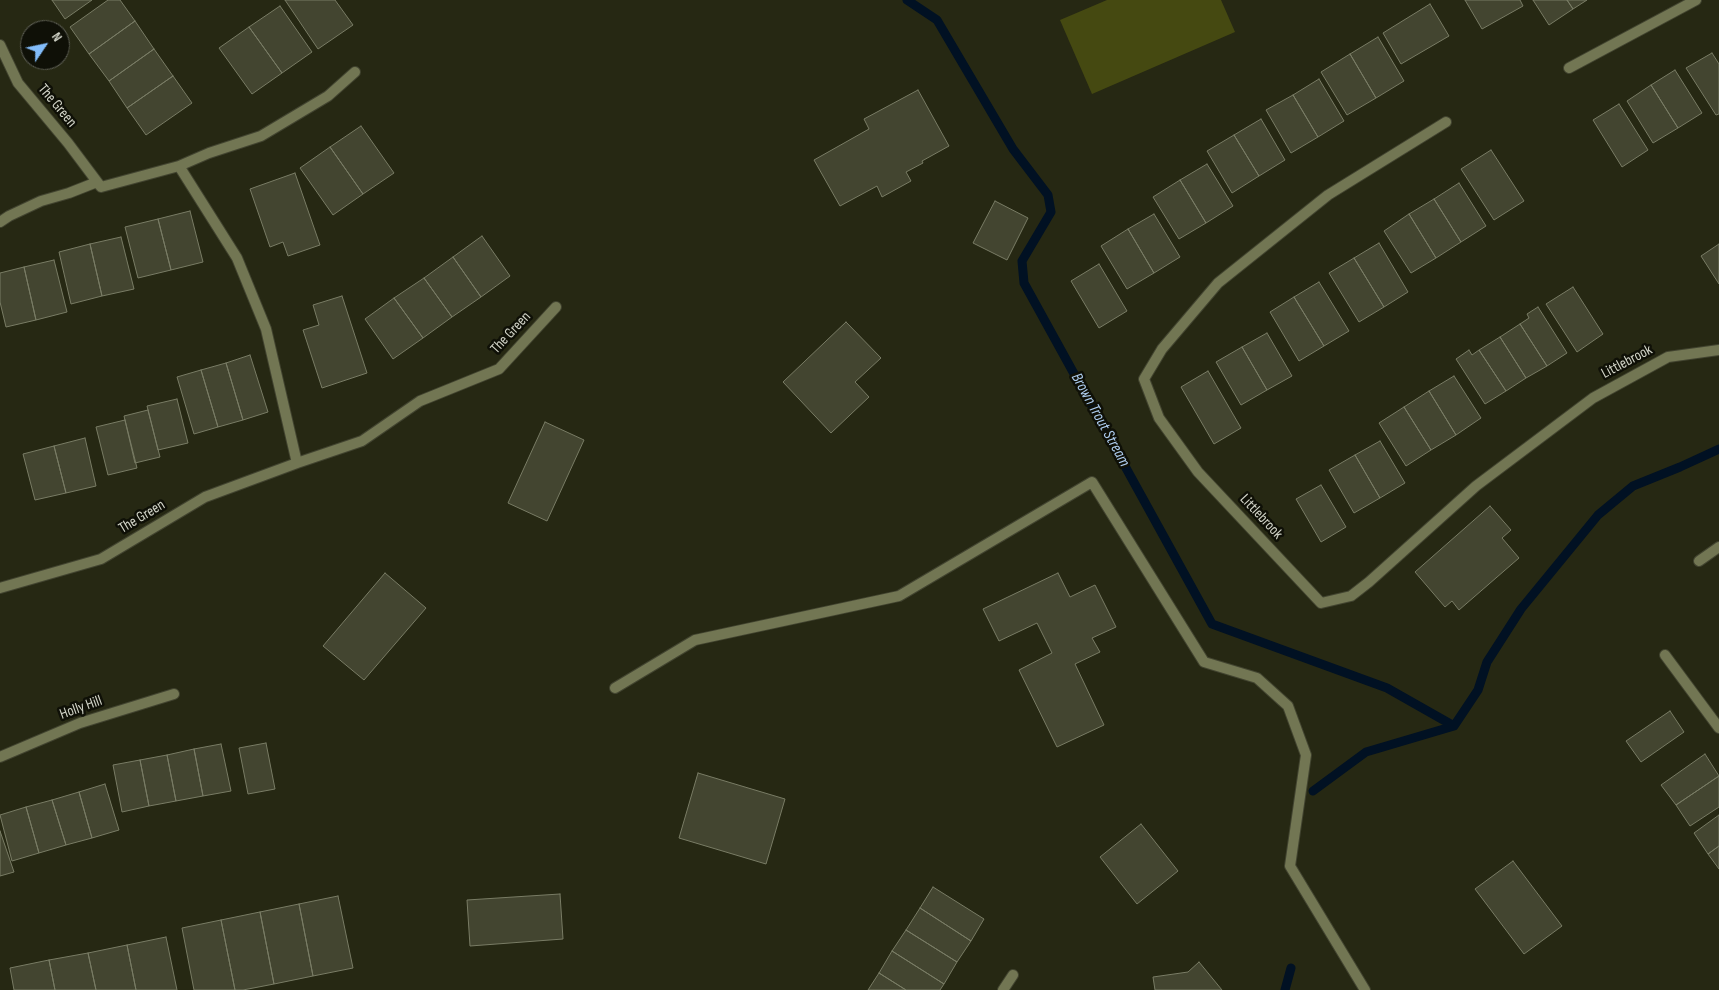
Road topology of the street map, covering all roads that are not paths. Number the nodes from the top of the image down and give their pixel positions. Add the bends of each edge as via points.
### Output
1 (1696, 0) edge
2 (0, 45) edge
3 (1570, 68) dead end
4 (355, 72) dead end
5 (1446, 122) dead end
6 (179, 166) junction
7 (97, 182) junction
8 (0, 222) edge
9 (556, 307) dead end
10 (1719, 350) edge
11 (297, 463) junction
12 (1719, 547) edge
13 (1699, 561) dead end
14 (0, 588) edge
15 (1665, 655) dead end
16 (615, 688) dead end
17 (174, 694) dead end
18 (1719, 728) edge
19 (0, 757) edge
20 (1013, 975) dead end
21 (1003, 990) edge
22 (1365, 990) edge

1 - 3 street
2 - 7 street, The Green via 18,82
4 - 6 street via 328,96 261,136 209,152
5 - 10 street, Littlebrook via 1328,194 1218,283 1162,349 1144,379 1159,418 1198,472 1322,603 1351,596 1476,486 1593,398 1668,357
6 - 7 street via 101,187
6 - 11 street via 238,258 266,329
7 - 8 street via 41,201
9 - 11 street, The Green via 499,368 420,401 362,441
11 - 14 street, The Green via 205,497 101,559
12 - 13 street
15 - 18 street
16 - 22 street via 695,640 899,596 1092,482 1204,662 1257,678 1288,706 1306,755 1290,866
17 - 19 street, Holly Hill via 80,723
20 - 21 street

